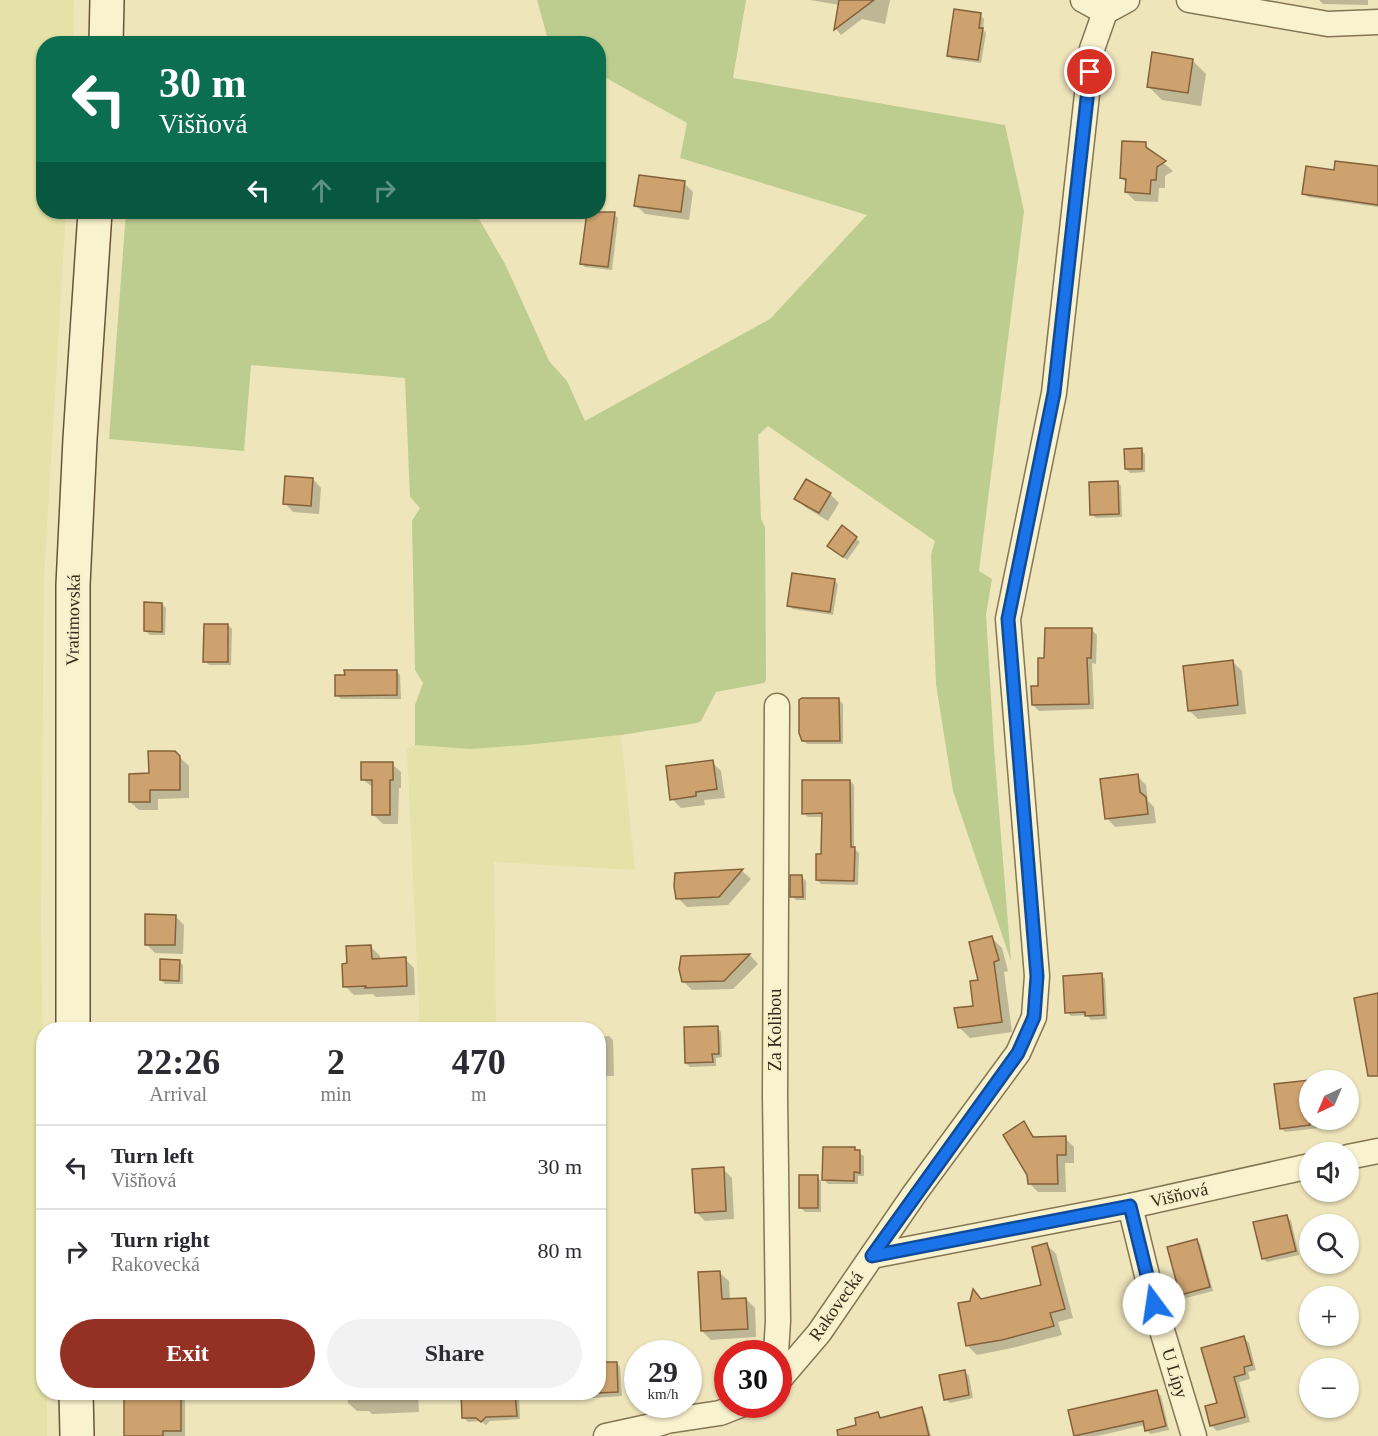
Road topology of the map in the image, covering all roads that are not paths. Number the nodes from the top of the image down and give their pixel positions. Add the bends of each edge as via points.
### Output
1 (107, 0) edge
2 (1083, 0) edge
3 (1127, 0) edge
4 (1189, 0) edge
5 (1105, 12) junction
6 (1378, 22) edge
7 (106, 36) edge
8 (95, 219) edge
9 (777, 706) dead end
10 (73, 1022) edge
11 (1378, 1150) edge
12 (1359, 1154) edge
13 (1299, 1168) edge
14 (1130, 1206) junction
15 (872, 1256) junction
16 (777, 1340) edge
17 (792, 1365) edge
18 (76, 1400) edge
19 (714, 1414) edge
20 (77, 1436) edge
21 (606, 1436) edge
22 (1194, 1436) edge

1 - 7 main road
2 - 5 street
3 - 5 street
4 - 6 street via 1328,24
5 - 15 street, Rakovecká via 1092,49 1054,393 1008,619 1037,976 1034,1017 1018,1053
8 - 10 main road, Vratimovská via 73,585
9 - 16 street, Za Kolibou
11 - 12 street
13 - 14 street, Višňová
14 - 15 street, Višňová
14 - 22 street, U Lípy via 1154,1304
15 - 17 street, Rakovecká
18 - 20 main road
19 - 21 street via 667,1420

